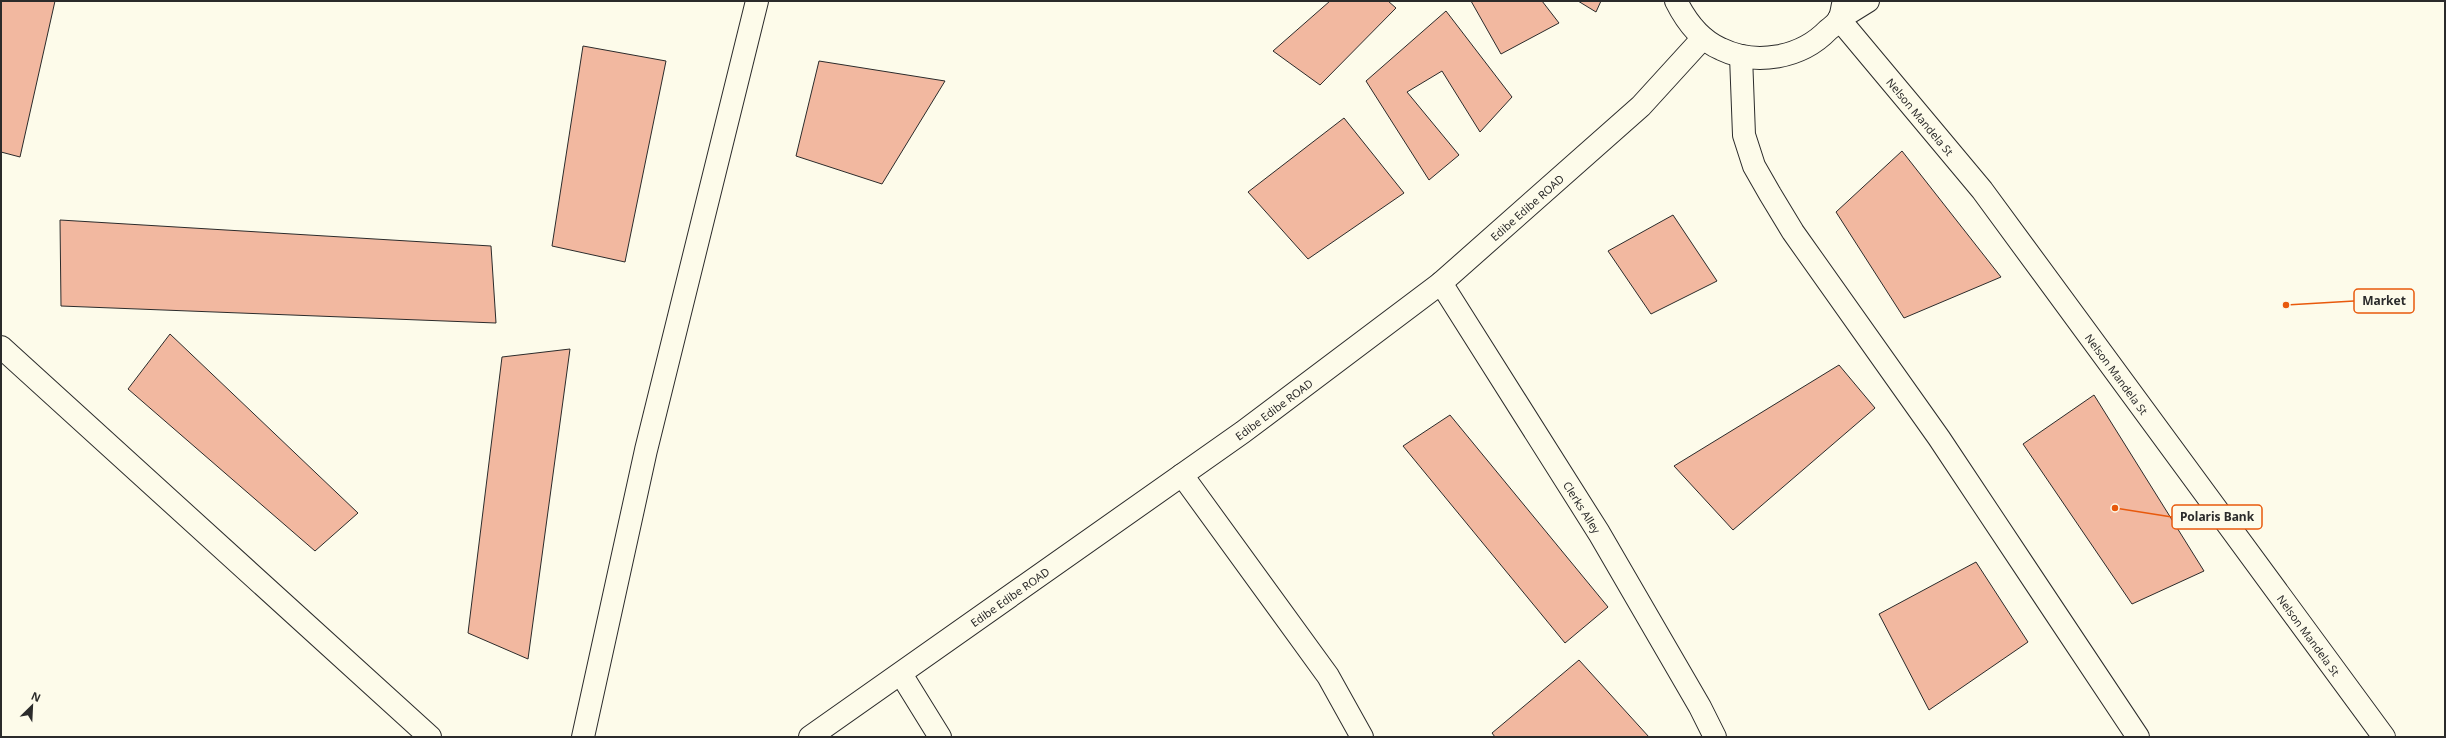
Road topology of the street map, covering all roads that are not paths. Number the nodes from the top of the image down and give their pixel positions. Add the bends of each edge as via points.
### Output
1 (757, 1) edge
2 (1676, 1) edge
3 (1868, 1) edge
4 (1841, 10) edge
5 (1703, 38) junction
6 (1741, 56) junction
7 (1441, 283) junction
8 (1, 347) edge
9 (1182, 474) junction
10 (901, 674) junction
11 (430, 737) edge
12 (583, 737) edge
13 (810, 737) edge
14 (940, 737) edge
15 (1362, 737) edge
16 (1715, 737) edge
17 (2138, 737) edge
18 (2384, 737) edge

1 - 12 street via 646,450
2 - 5 street via 1683,16
3 - 4 street
4 - 6 street via 1820,39 1796,52 1768,58
4 - 18 street, Nelson Mandela St via 1982,190
5 - 6 street via 1721,49
5 - 7 street, Edibe Edibe ROAD via 1641,106
6 - 17 street via 1744,135 1754,166 1770,194 1793,232 1944,445
7 - 9 street, Edibe Edibe ROAD
7 - 16 street, Clerks Alley via 1599,533
8 - 11 street
9 - 10 street, Edibe Edibe ROAD
9 - 15 street via 1328,676
10 - 13 street, Edibe Edibe ROAD
10 - 14 street

